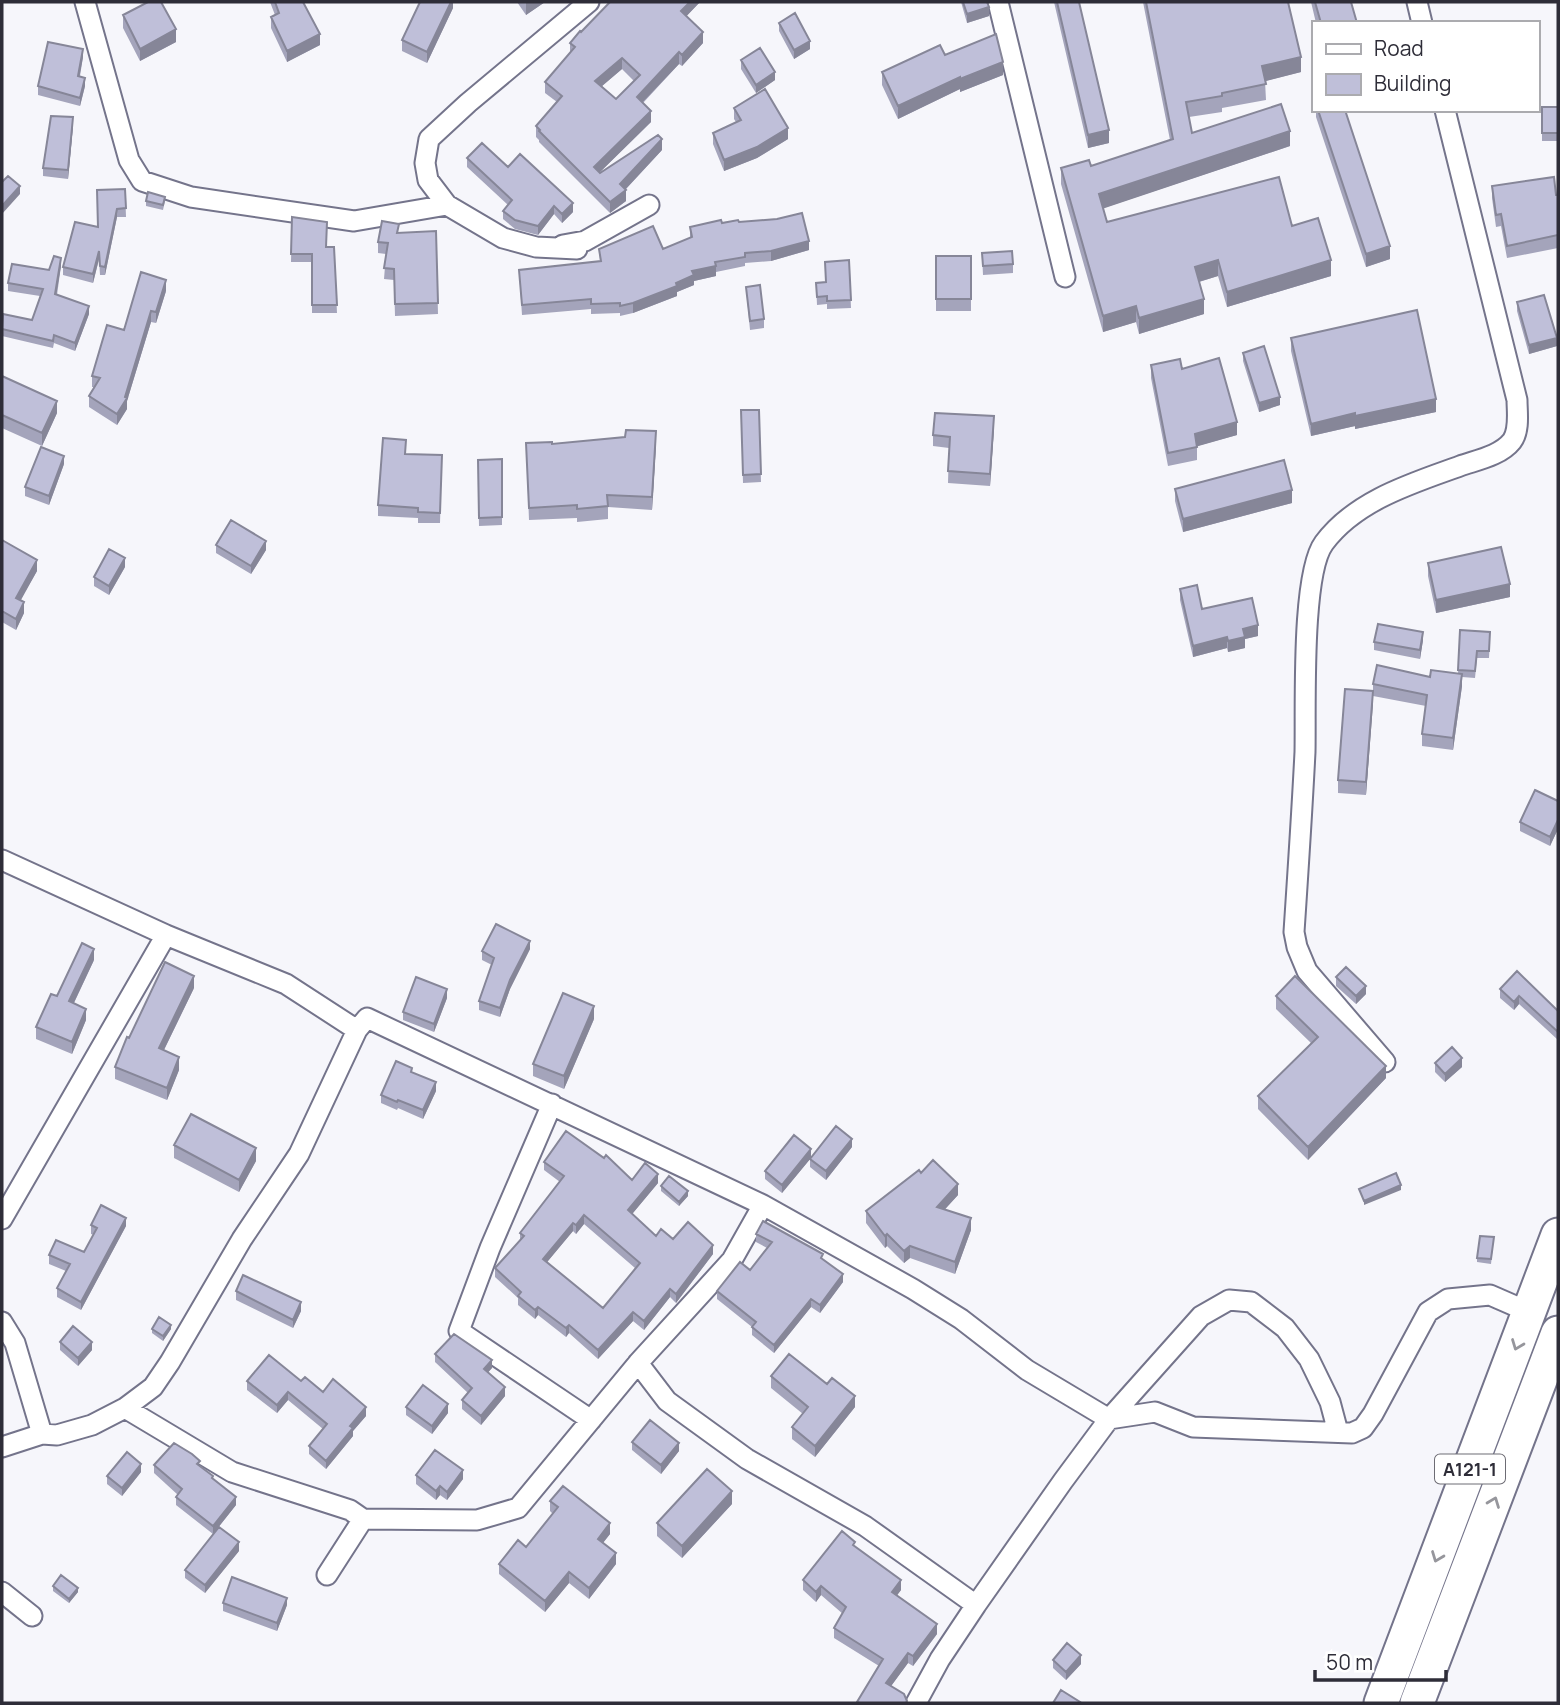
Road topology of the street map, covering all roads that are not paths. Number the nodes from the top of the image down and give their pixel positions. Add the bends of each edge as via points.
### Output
1 (85, 2) edge
2 (589, 2) edge
3 (998, 2) edge
4 (1417, 2) edge
5 (1422, 21) edge
6 (1445, 112) edge
7 (447, 205) junction
8 (649, 205) dead end
9 (548, 247) junction
10 (577, 249) dead end
11 (1065, 276) dead end
12 (2, 860) edge
13 (166, 935) junction
14 (356, 1030) junction
15 (1385, 1062) edge
16 (552, 1104) junction
17 (763, 1205) junction
18 (2, 1219) edge
19 (1558, 1235) edge
20 (1529, 1312) junction
21 (2, 1322) edge
22 (1558, 1333) edge
23 (638, 1363) junction
24 (125, 1408) junction
25 (1110, 1419) junction
26 (591, 1420) junction
27 (1338, 1432) junction
28 (42, 1434) junction
29 (2, 1447) edge
30 (363, 1520) junction
31 (327, 1575) dead end
32 (2, 1592) edge
33 (975, 1605) junction
34 (32, 1616) dead end
35 (916, 1703) edge
36 (1381, 1703) edge
37 (1417, 1703) edge

1 - 7 street via 130,160 142,181 191,197 354,221
2 - 7 street via 429,139 428,180
3 - 11 street
4 - 5 street
6 - 15 street via 1517,400 1514,439 1495,454 1401,487 1363,508 1332,533 1315,563 1308,610 1294,932 1307,971
7 - 9 street via 503,238
8 - 9 street via 585,241
9 - 10 street
12 - 13 street
13 - 14 street via 286,984
13 - 18 street
14 - 16 street via 367,1018
14 - 24 street via 299,1154 242,1239 170,1363 153,1387
16 - 17 street
16 - 26 street via 459,1331
17 - 23 street via 732,1260
17 - 25 street via 913,1289 1027,1370
19 - 20 highway, A121-1
20 - 27 street via 1490,1295 1448,1299 1428,1312 1363,1428
20 -> 36 highway, A121-1
21 - 28 street via 15,1343
37 -> 22 highway, A121-1
23 - 26 street
23 - 33 street via 667,1401 747,1459 865,1527
24 - 28 street via 92,1425 57,1435
24 - 30 street via 232,1472 350,1510
25 - 27 street via 1156,1412 1193,1427
25 - 27 street via 1201,1316 1229,1300 1251,1302 1285,1328 1309,1359 1330,1402
25 - 33 street
26 - 30 street via 518,1508 477,1520
28 - 29 street
30 - 31 street
32 - 34 street
33 - 35 street

